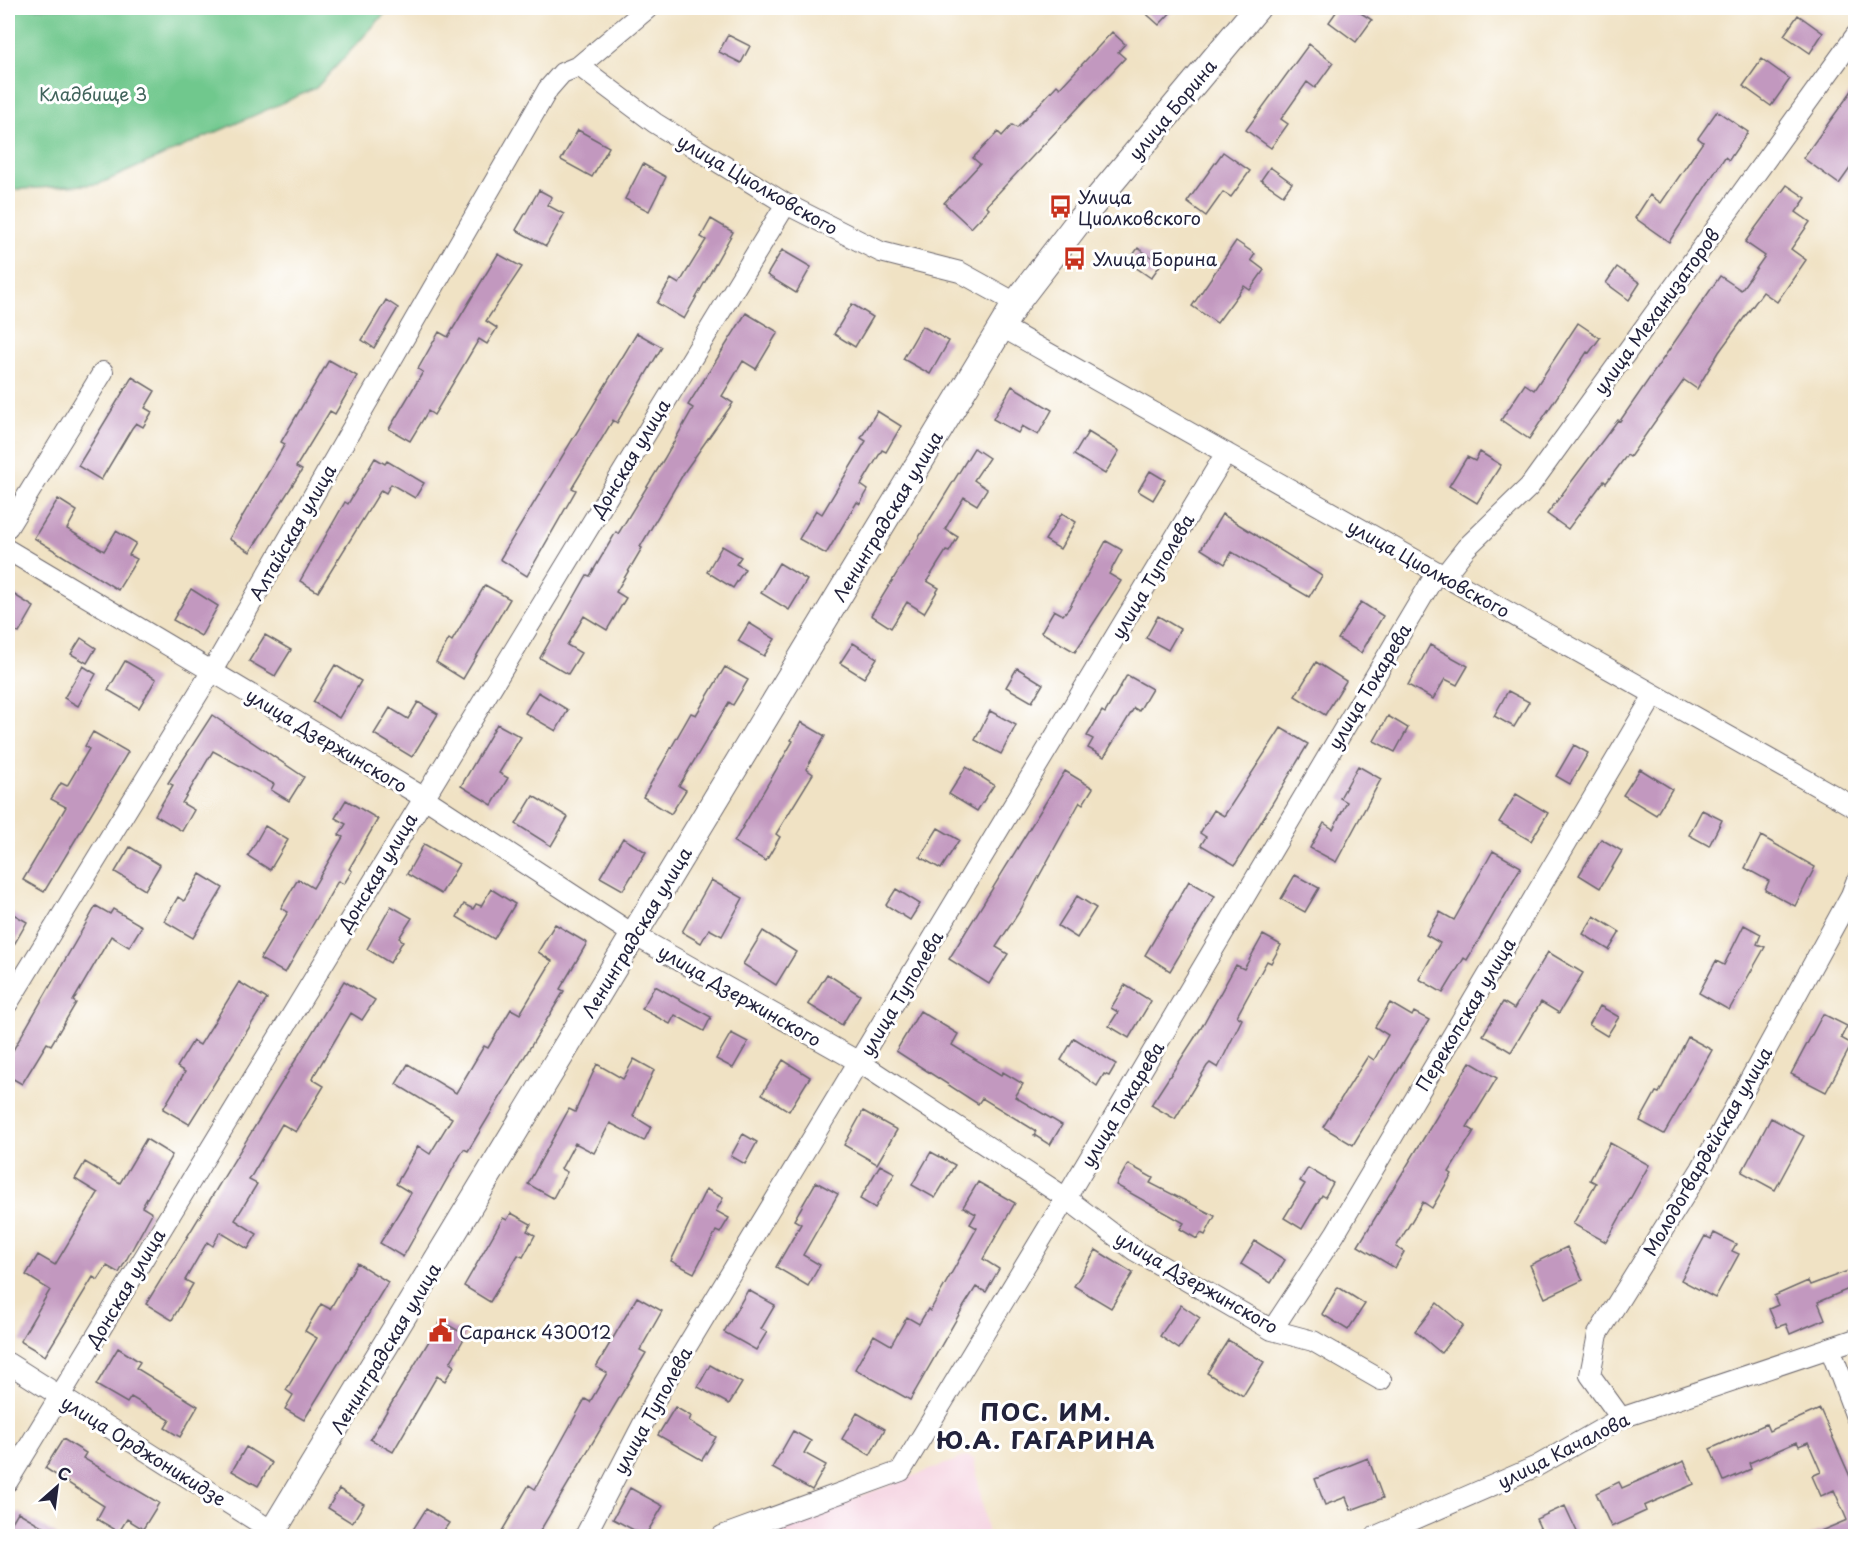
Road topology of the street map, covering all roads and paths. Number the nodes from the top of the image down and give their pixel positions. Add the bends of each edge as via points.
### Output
1 (648, 8) edge
2 (1257, 8) edge
3 (1856, 35) edge
4 (579, 66) junction
5 (786, 204) junction
6 (1016, 303) junction
7 (1002, 327) junction
8 (103, 372) dead end
9 (1226, 453) junction
10 (8, 527) edge
11 (8, 550) edge
12 (1440, 574) junction
13 (212, 671) junction
14 (1654, 695) junction
15 (423, 797) junction
16 (1856, 808) edge
17 (1856, 882) edge
18 (634, 935) junction
19 (8, 1004) edge
20 (859, 1062) junction
21 (1066, 1198) junction
22 (1272, 1330) junction
23 (1856, 1339) edge
24 (1830, 1348) junction
25 (8, 1363) edge
26 (1381, 1380) dead end
27 (59, 1396) junction
28 (1856, 1417) edge
29 (1621, 1418) junction
30 (8, 1481) edge
31 (275, 1535) edge
32 (585, 1536) edge
33 (722, 1536) edge
34 (1376, 1536) edge

1 - 4 street, Алтайская улица
2 - 6 street, улица Борина via 1079,221
3 - 12 street, улица Механизаторов via 1529,487
4 - 5 street, улица Циолковского via 656,123
4 - 13 street, Алтайская улица via 562,73 548,89
5 - 6 street, улица Циолковского via 881,252 960,272
5 - 15 street, Донская улица
6 - 7 street, улица Борина
7 - 9 street, улица Циолковского
7 - 18 street, Ленинградская улица
8 - 10 street
9 - 12 street, улица Циолковского
9 - 20 street, улица Туполева
11 - 13 street, улица Дзержинского
12 - 14 street, улица Циолковского
12 - 21 street, улица Токарева
13 - 15 street, улица Дзержинского
13 - 19 street, Алтайская улица
14 - 16 street, улица Циолковского
14 - 22 street, Перекопская улица via 1335,1234
15 - 18 street, улица Дзержинского
15 - 27 street, Донская улица
17 - 29 street, Молодогвардейская улица via 1701,1169 1598,1334 1590,1375
18 - 20 street, улица Дзержинского
18 - 31 street, Ленинградская улица
20 - 21 street, улица Дзержинского
20 - 32 street, улица Туполева via 662,1389
21 - 22 street, улица Дзержинского via 1134,1250
21 - 33 street, улица Токарева via 901,1471
22 - 26 street, улица Дзержинского via 1313,1341
23 - 24 street, улица Качалова
24 - 28 street
24 - 29 street, улица Качалова
25 - 27 street, улица Орджоникидзе
27 - 30 street, Донская улица
27 - 31 street, улица Орджоникидзе
29 - 34 street, улица Качалова via 1537,1466

